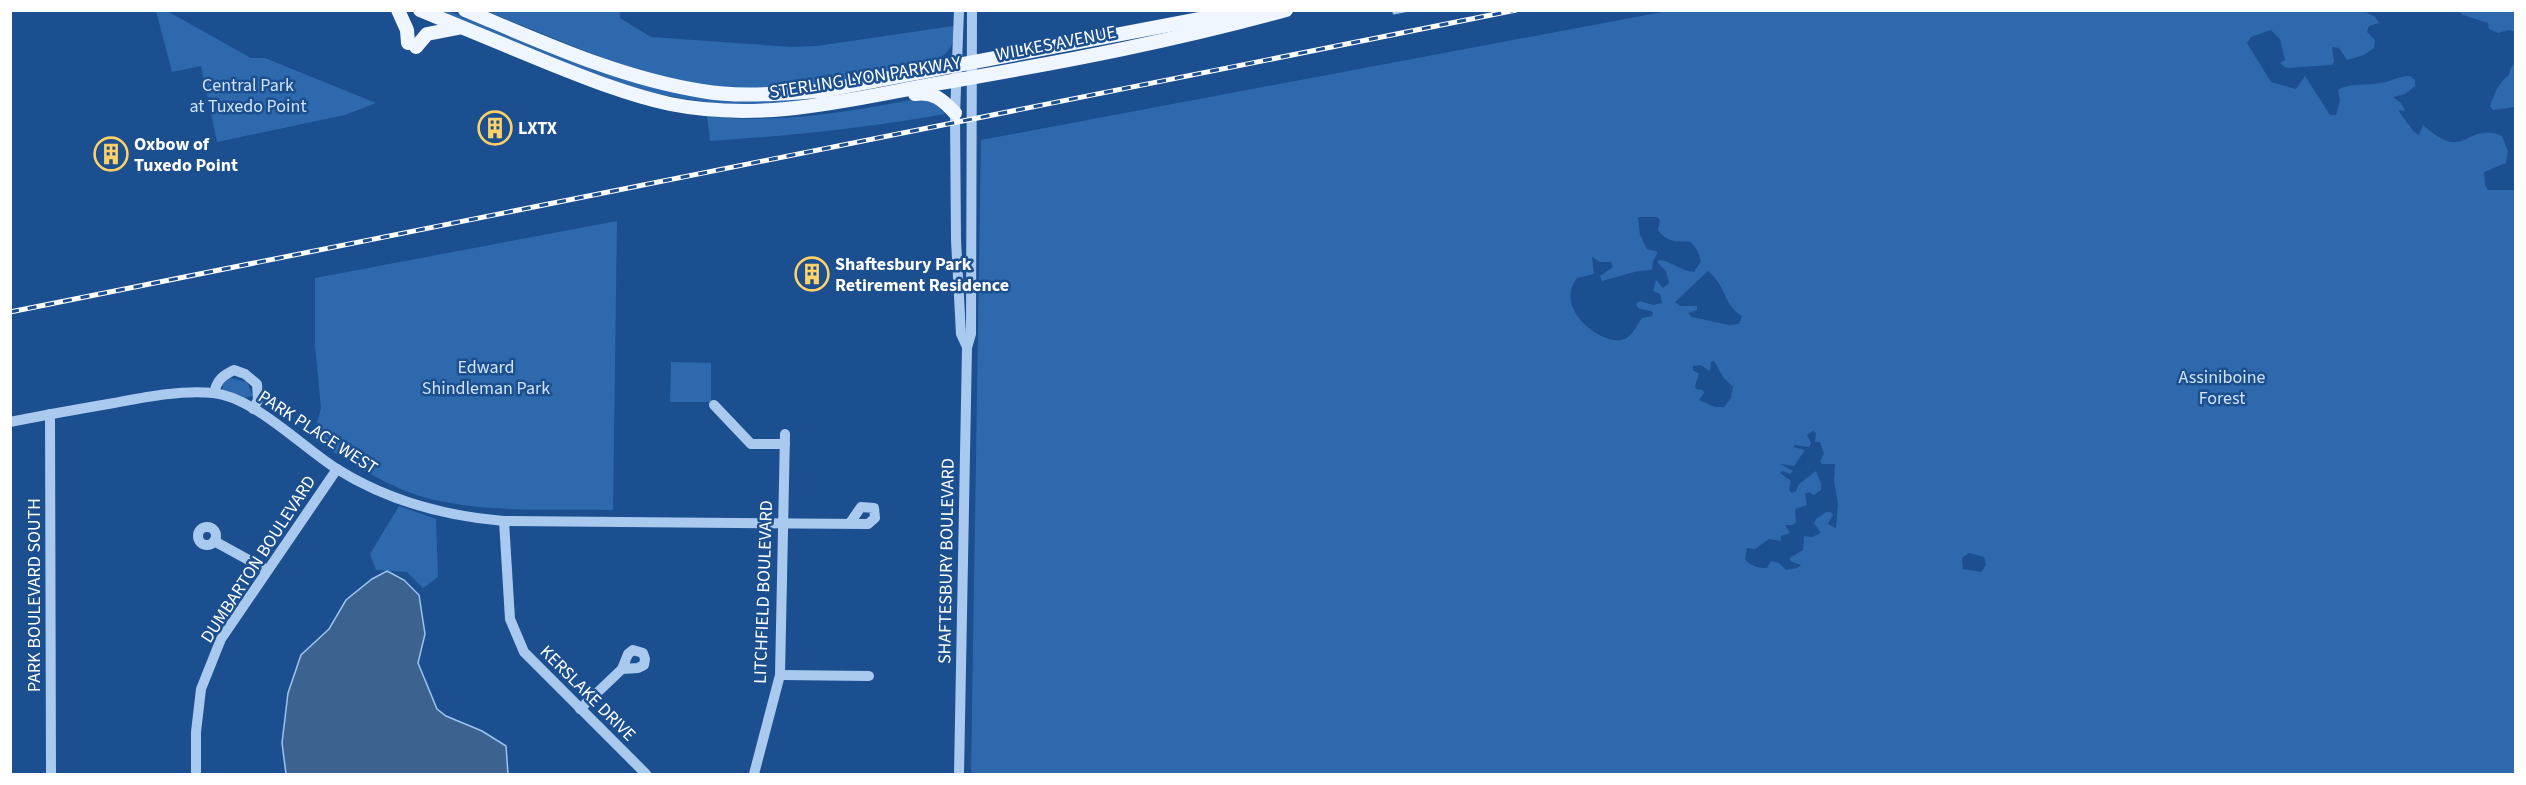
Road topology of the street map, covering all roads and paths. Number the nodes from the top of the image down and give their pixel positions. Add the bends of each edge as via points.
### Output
1 (398, 10) edge
2 (420, 10) edge
3 (465, 10) edge
4 (959, 10) edge
5 (972, 10) edge
6 (1267, 10) edge
7 (1286, 10) edge
8 (463, 28) junction
9 (965, 64) junction
10 (973, 77) junction
11 (958, 80) junction
12 (865, 98) junction
13 (956, 113) junction
14 (967, 348) junction
15 (214, 393) junction
16 (714, 405) dead end
17 (253, 409) junction
18 (50, 414) junction
19 (10, 423) edge
20 (336, 469) junction
21 (504, 521) junction
22 (784, 523) junction
23 (850, 523) dead end
24 (214, 541) dead end
25 (267, 570) junction
26 (622, 669) dead end
27 (780, 675) junction
28 (869, 676) dead end
29 (580, 709) junction
30 (51, 774) edge
31 (196, 774) edge
32 (643, 774) edge
33 (754, 774) edge
34 (959, 774) edge

1 - 8 main road via 412,45 427,34
2 - 8 main road, STERLING LYON PARKWAY
3 - 9 main road, STERLING LYON PARKWAY via 587,61 645,80 704,92 821,92
4 - 9 street
5 - 9 street
6 - 9 main road, WILKES AVENUE via 1221,15
7 - 10 main road, WILKES AVENUE via 1223,28
8 - 12 main road, STERLING LYON PARKWAY via 583,77 670,104 777,111
9 - 10 street, SHAFTESBURY BOULEVARD
9 - 11 street, SHAFTESBURY BOULEVARD
10 - 11 main road, STERLING LYON PARKWAY
10 - 14 street, SHAFTESBURY BOULEVARD via 971,334
11 - 12 main road, STERLING LYON PARKWAY
11 - 13 street, SHAFTESBURY BOULEVARD
12 - 13 main road via 931,94
13 - 14 street, SHAFTESBURY BOULEVARD via 956,240 961,334
14 - 34 street, SHAFTESBURY BOULEVARD
15 - 17 street, PARK PLACE WEST
15 - 17 street via 223,375 234,370 245,374 257,384 258,400
15 - 18 street, PARK PLACE WEST via 157,395
16 - 22 street, LITCHFIELD BOULEVARD via 752,444 785,439
17 - 20 street, PARK PLACE WEST
18 - 19 street, PARK PLACE WEST
18 - 30 street, PARK BOULEVARD SOUTH
20 - 21 street, PARK PLACE WEST via 391,497 436,512
20 - 25 street, DUMBARTON BOULEVARD
21 - 22 street, PARK PLACE WEST
21 - 29 street, KERSLAKE DRIVE via 510,619 524,652
22 - 23 street, PARK PLACE WEST
22 - 27 street, LITCHFIELD BOULEVARD
24 - 25 street
25 - 31 street, DUMBARTON BOULEVARD via 221,639 201,689
26 - 29 street
27 - 28 street
27 - 33 street, LITCHFIELD BOULEVARD
29 - 32 street, KERSLAKE DRIVE

